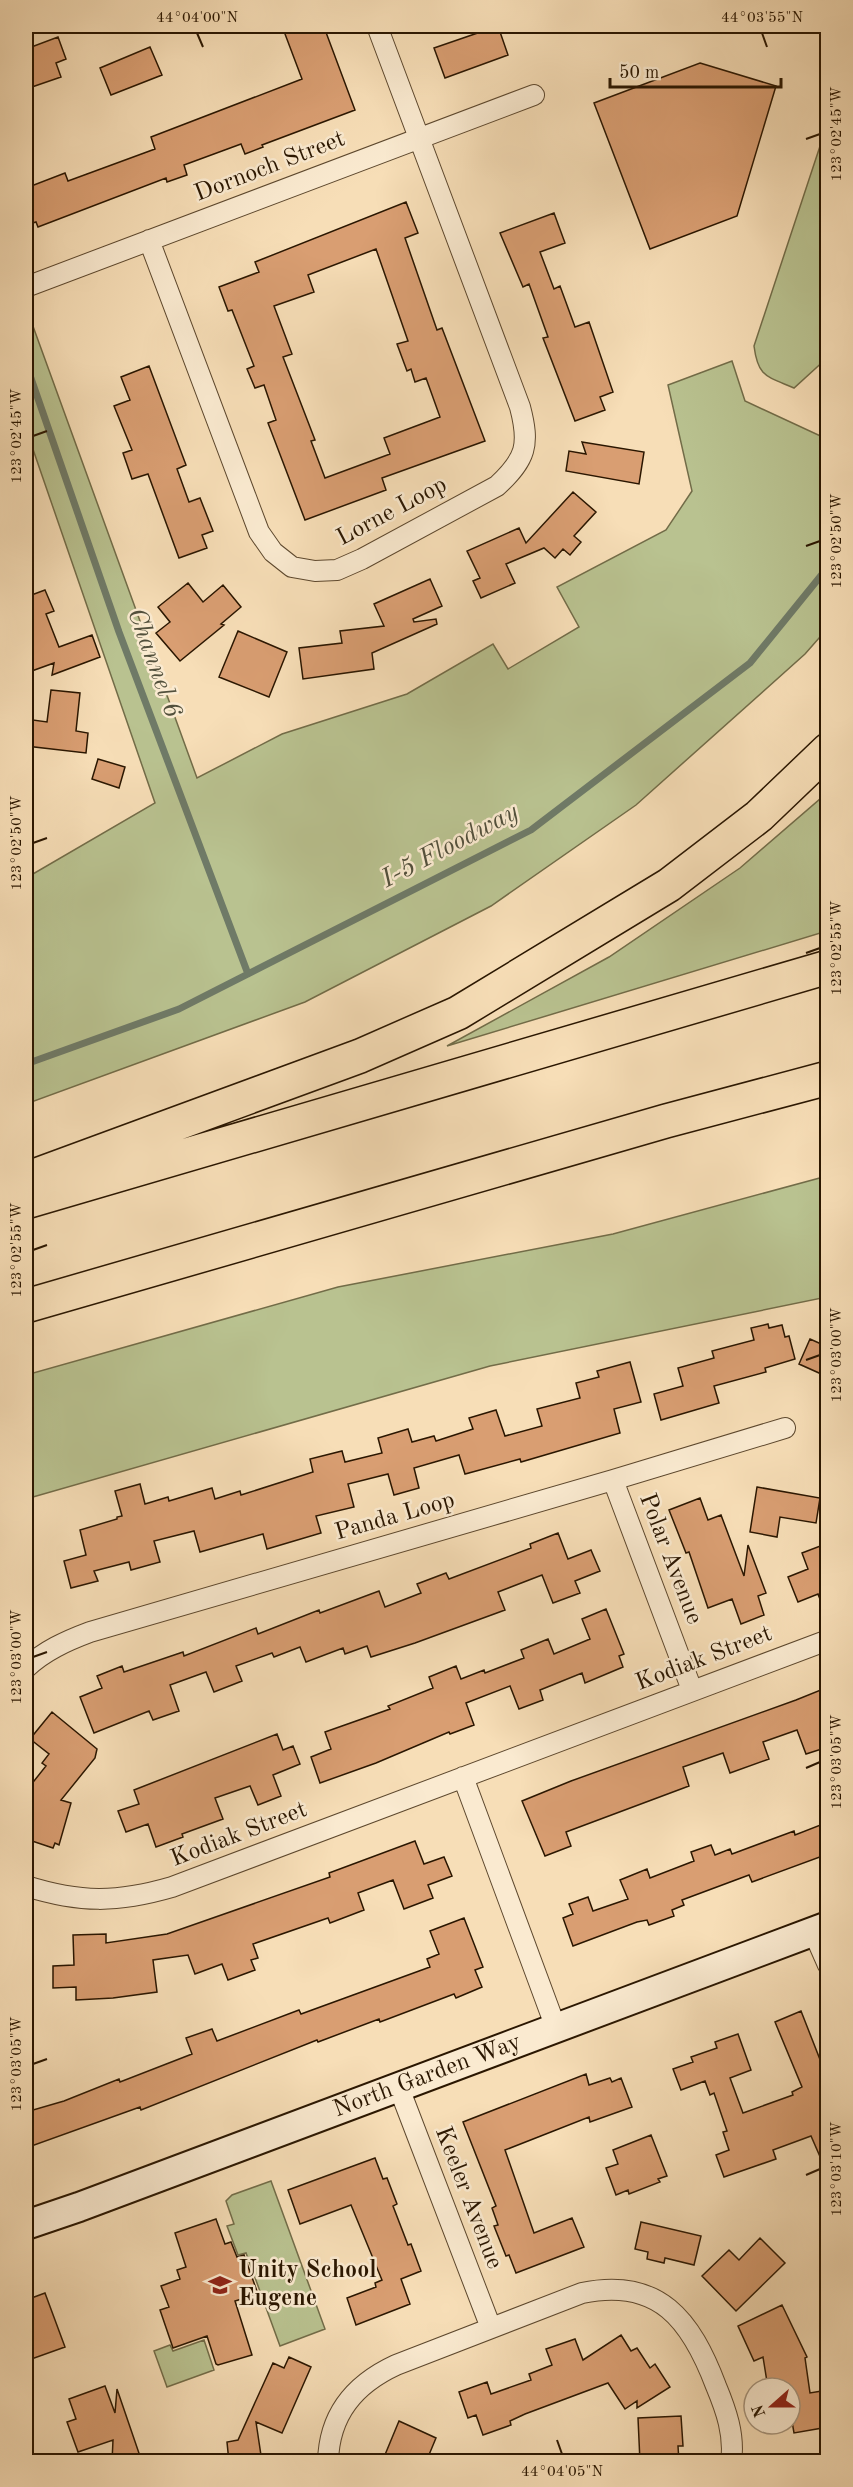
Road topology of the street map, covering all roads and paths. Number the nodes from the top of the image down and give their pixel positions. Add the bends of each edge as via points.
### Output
1 (377, 26) edge
2 (534, 95) dead end
3 (420, 137) junction
4 (149, 240) junction
5 (26, 287) edge
6 (828, 750) edge
7 (828, 967) edge
8 (828, 1078) edge
9 (828, 1096) edge
10 (666, 1121) junction
11 (26, 1179) edge
12 (26, 1202) edge
13 (26, 1306) edge
14 (785, 1428) dead end
15 (613, 1480) junction
16 (828, 1640) edge
17 (26, 1668) edge
18 (692, 1690) junction
19 (463, 1777) junction
20 (26, 1886) edge
21 (820, 1929) edge
22 (828, 1965) edge
23 (556, 2028) junction
24 (399, 2088) junction
25 (26, 2225) edge
26 (491, 2328) junction
27 (328, 2462) edge
28 (731, 2462) edge

1 - 3 street, Lorne Loop
2 - 3 street, Dornoch Street
3 - 4 street, Dornoch Street
3 - 4 street, Lorne Loop via 520,407 526,432 522,454 513,471 497,486 337,570 315,572 292,567 273,552 259,532
4 - 5 street, Dornoch Street
6 - 11 highway via 759,816 669,885 458,1013 360,1056
7 - 12 highway
8 - 10 highway
9 - 10 highway
10 - 13 highway
14 - 15 street, Panda Loop
15 - 17 street, Panda Loop via 90,1632 48,1651
15 - 18 street, Polar Avenue
16 - 18 street, Kodiak Street
18 - 19 street, Kodiak Street
19 - 20 street, Kodiak Street via 146,1894 81,1900
19 - 23 street
21 - 22 street
21 - 23 street, North Garden Way
23 - 24 street, North Garden Way
24 - 25 street, North Garden Way
24 - 26 street, Keeler Avenue
26 - 27 street via 396,2365 363,2384 337,2423
26 - 28 street via 594,2290 623,2289 651,2297 684,2323 704,2354 728,2419

